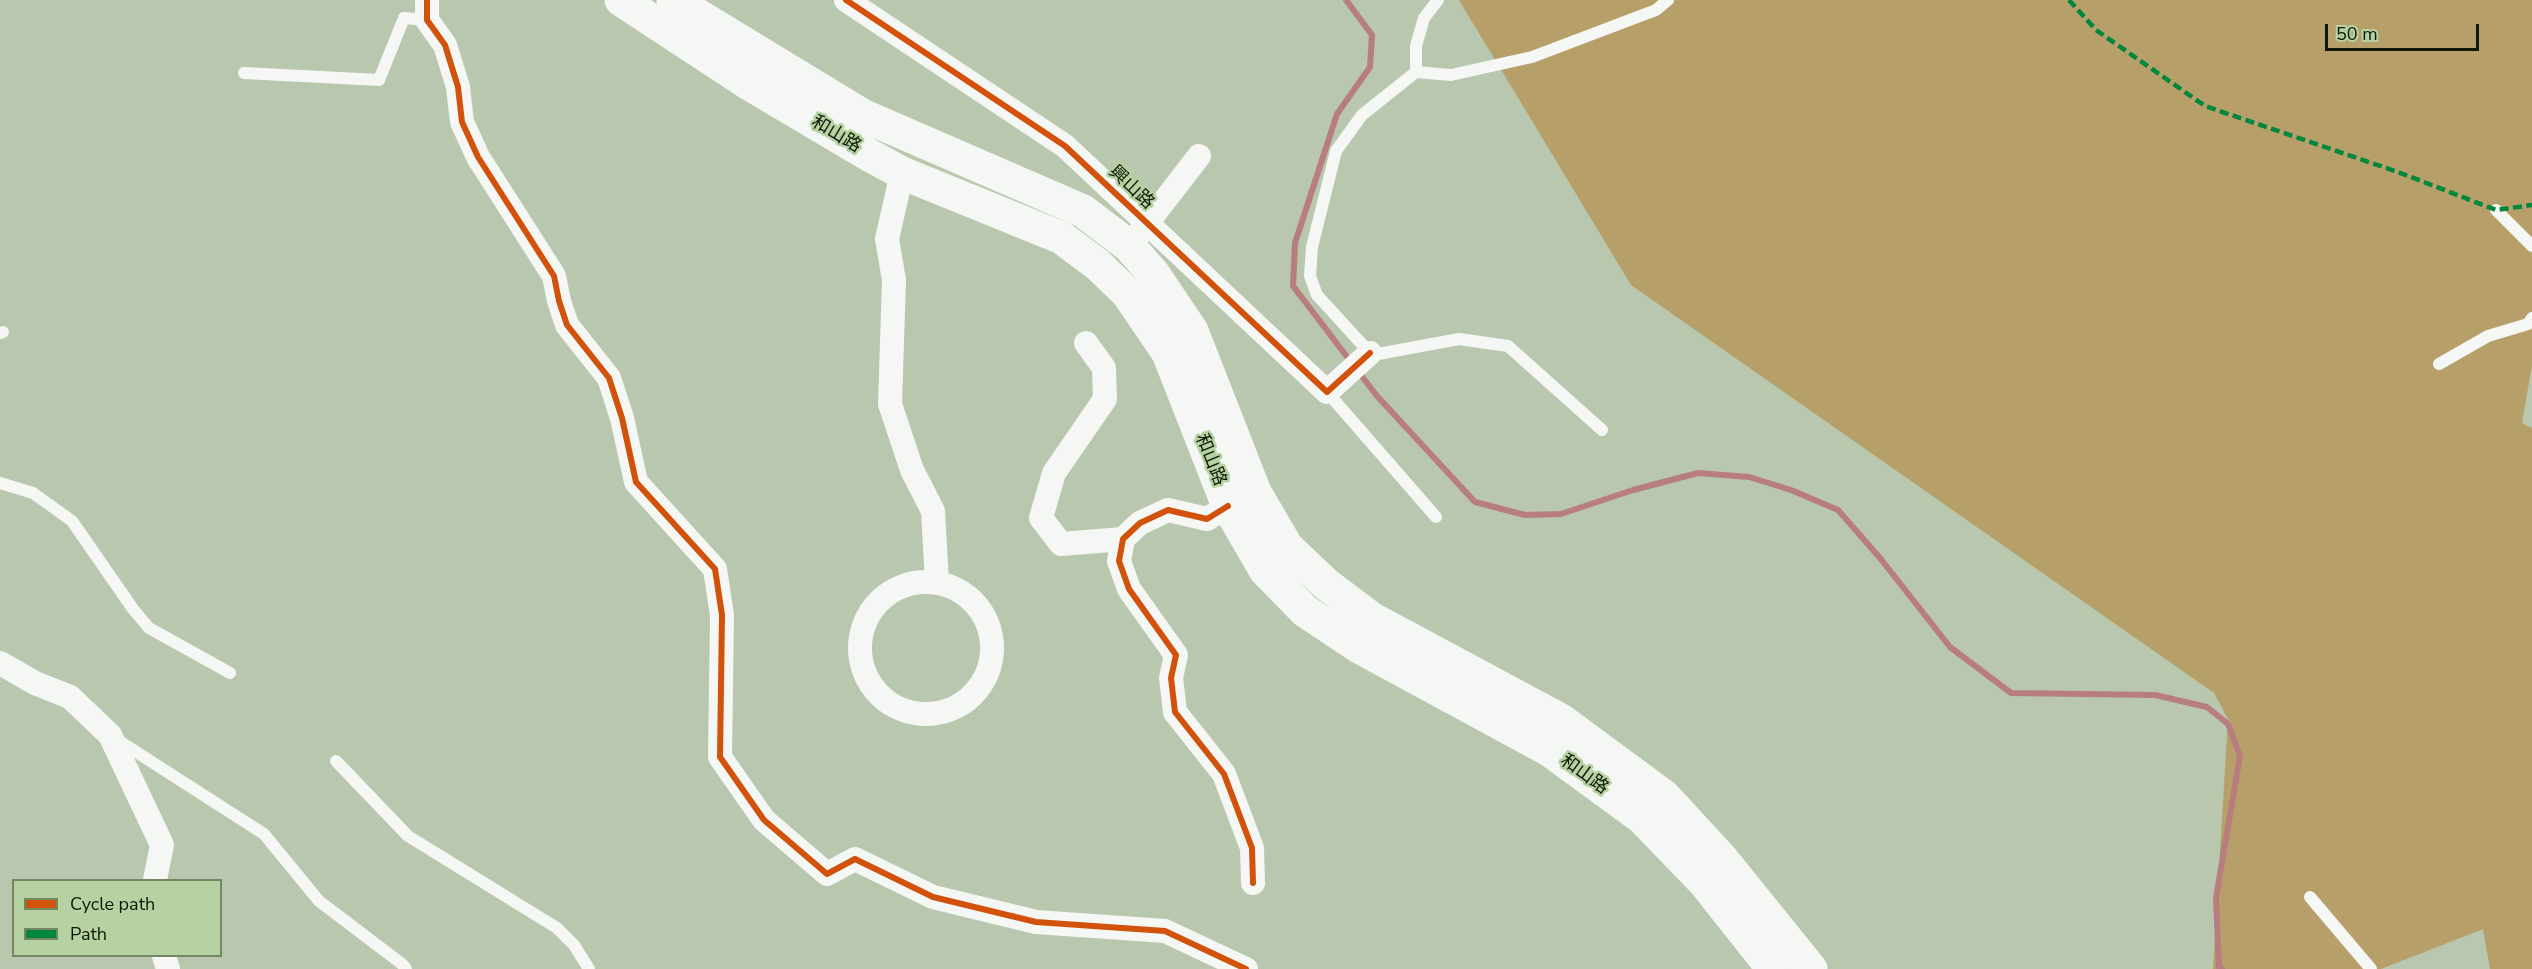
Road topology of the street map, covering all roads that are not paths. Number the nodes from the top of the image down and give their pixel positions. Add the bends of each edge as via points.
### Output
1 (621, 0) edge
2 (673, 0) edge
3 (846, 0) edge
4 (1438, 0) edge
5 (1668, 0) edge
6 (427, 10) edge
7 (1416, 72) junction
8 (244, 73) dead end
9 (1199, 156) dead end
10 (902, 173) junction
11 (2496, 210) dead end
12 (1138, 235) junction
13 (2532, 246) edge
14 (2532, 318) edge
15 (1086, 343) dead end
16 (1370, 353) junction
17 (2439, 364) dead end
18 (1327, 392) junction
19 (1602, 430) dead end
20 (0, 483) edge
21 (1228, 506) junction
22 (1436, 517) dead end
23 (1123, 539) junction
24 (937, 582) junction
25 (0, 663) edge
26 (230, 673) dead end
27 (110, 735) junction
28 (336, 761) dead end
29 (155, 879) edge
30 (1253, 883) dead end
31 (2310, 897) dead end
32 (406, 969) edge
33 (589, 969) edge
34 (1246, 969) edge
35 (1773, 969) edge
36 (1811, 969) edge
37 (2371, 969) edge

1 - 10 main road, 和山路 via 746,82
2 - 12 main road, 和山路 via 864,116
3 - 12 street, 興山路 via 1065,146
4 - 7 lane via 1424,18 1416,46
5 - 7 lane via 1656,10 1532,57 1451,75
6 - 8 lane via 404,18 379,80
6 - 34 street via 445,45 458,87 462,122 478,157 555,276 567,325 609,378 636,482 715,569 722,615 720,757 764,820 827,874 855,859 933,897 1036,922 1165,931
7 - 16 lane via 1362,115 1336,151 1312,247 1310,276 1317,295
9 - 12 street
10 - 21 main road, 和山路 via 1062,238 1128,294 1167,353
10 - 24 street via 886,239 894,280 890,404 912,470 933,512
11 - 13 lane
12 - 18 street, 興山路
12 - 36 main road, 和山路 via 1154,273 1192,331 1255,492 1287,547 1326,584 1371,618 1561,720 1664,796 1723,860
14 - 17 lane via 2528,324 2488,336
15 - 23 street via 1104,368 1105,399 1054,473 1041,518 1061,544
16 - 18 street
16 - 19 lane via 1459,339 1508,346
18 - 22 lane
20 - 26 lane via 33,494 72,521 149,628
21 - 23 street via 1207,519 1168,510 1140,523
21 - 35 main road, 和山路 via 1266,570 1305,611 1359,647 1549,750 1642,818 1704,882
23 - 30 street via 1119,561 1129,589 1176,655 1171,678 1175,712 1224,774 1252,848
24 - 24 street via 911,582 887,593 869,612 860,636 860,662 871,686 890,704 914,713 940,713 964,702 982,684 992,659 991,633 980,609 961,591
25 - 27 street via 70,697
27 - 29 street via 162,845
27 - 32 lane via 264,834 319,901
28 - 33 lane via 408,836 557,928
31 - 37 lane

